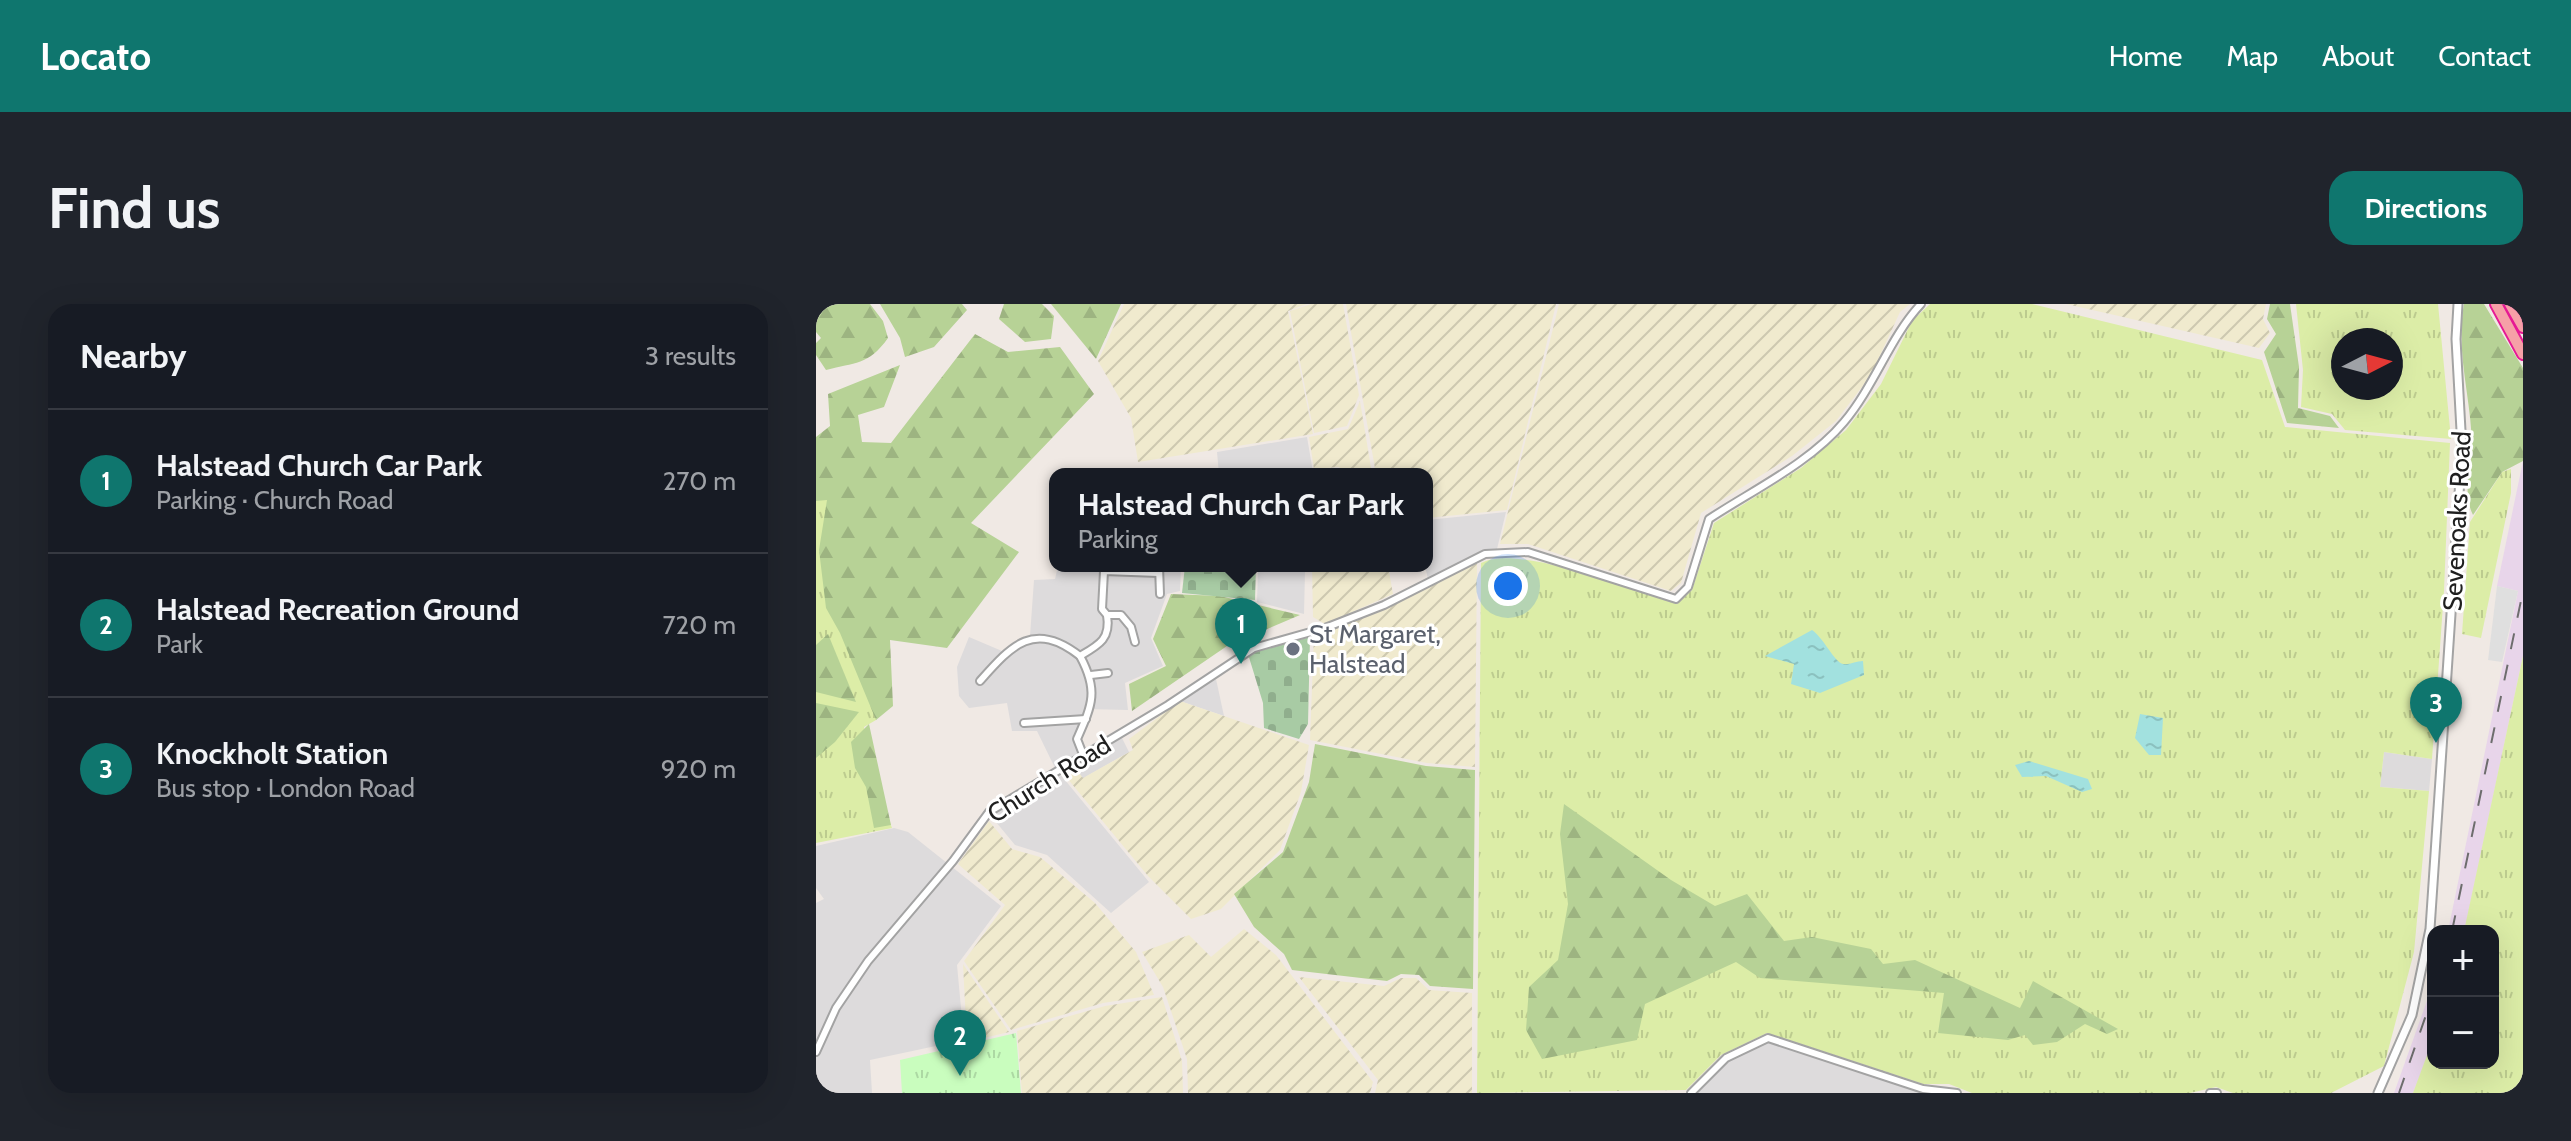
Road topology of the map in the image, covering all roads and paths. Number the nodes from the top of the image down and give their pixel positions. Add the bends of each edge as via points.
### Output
1 (1921, 304) edge
2 (2458, 304) edge
3 (2496, 304) edge
4 (2510, 304) edge
5 (2523, 327) edge
6 (2523, 354) edge
7 (1104, 572) edge
8 (1159, 572) edge
9 (1160, 594) dead end
10 (1107, 615) junction
11 (1135, 642) dead end
12 (1080, 656) junction
13 (1108, 673) dead end
14 (1091, 675) junction
15 (980, 681) dead end
16 (1086, 719) junction
17 (1024, 723) dead end
18 (1084, 757) junction
19 (816, 1052) edge
20 (1691, 1093) edge
21 (1957, 1093) edge
22 (2210, 1093) edge
23 (2217, 1093) edge
24 (2378, 1093) edge

1 - 18 street, Church Road via 1842,425 1799,461 1709,519 1688,587 1676,599 1528,552 1485,554 1384,605 1254,648
2 - 24 street, Sevenoaks Road via 2462,449 2426,954 2412,1015
3 - 6 highway
4 - 5 highway
7 - 10 street via 1102,609
8 - 9 street
10 - 11 street via 1127,620
10 - 12 street via 1102,644
12 - 14 street
12 - 15 street via 1046,639 1025,640 1007,650
13 - 14 street
14 - 16 street via 1093,701
16 - 17 street
16 - 18 street via 1077,739
18 - 19 street, Church Road via 999,803 980,821 868,961 836,1008
20 - 21 street via 1726,1058 1768,1038 1923,1089
22 - 23 street

